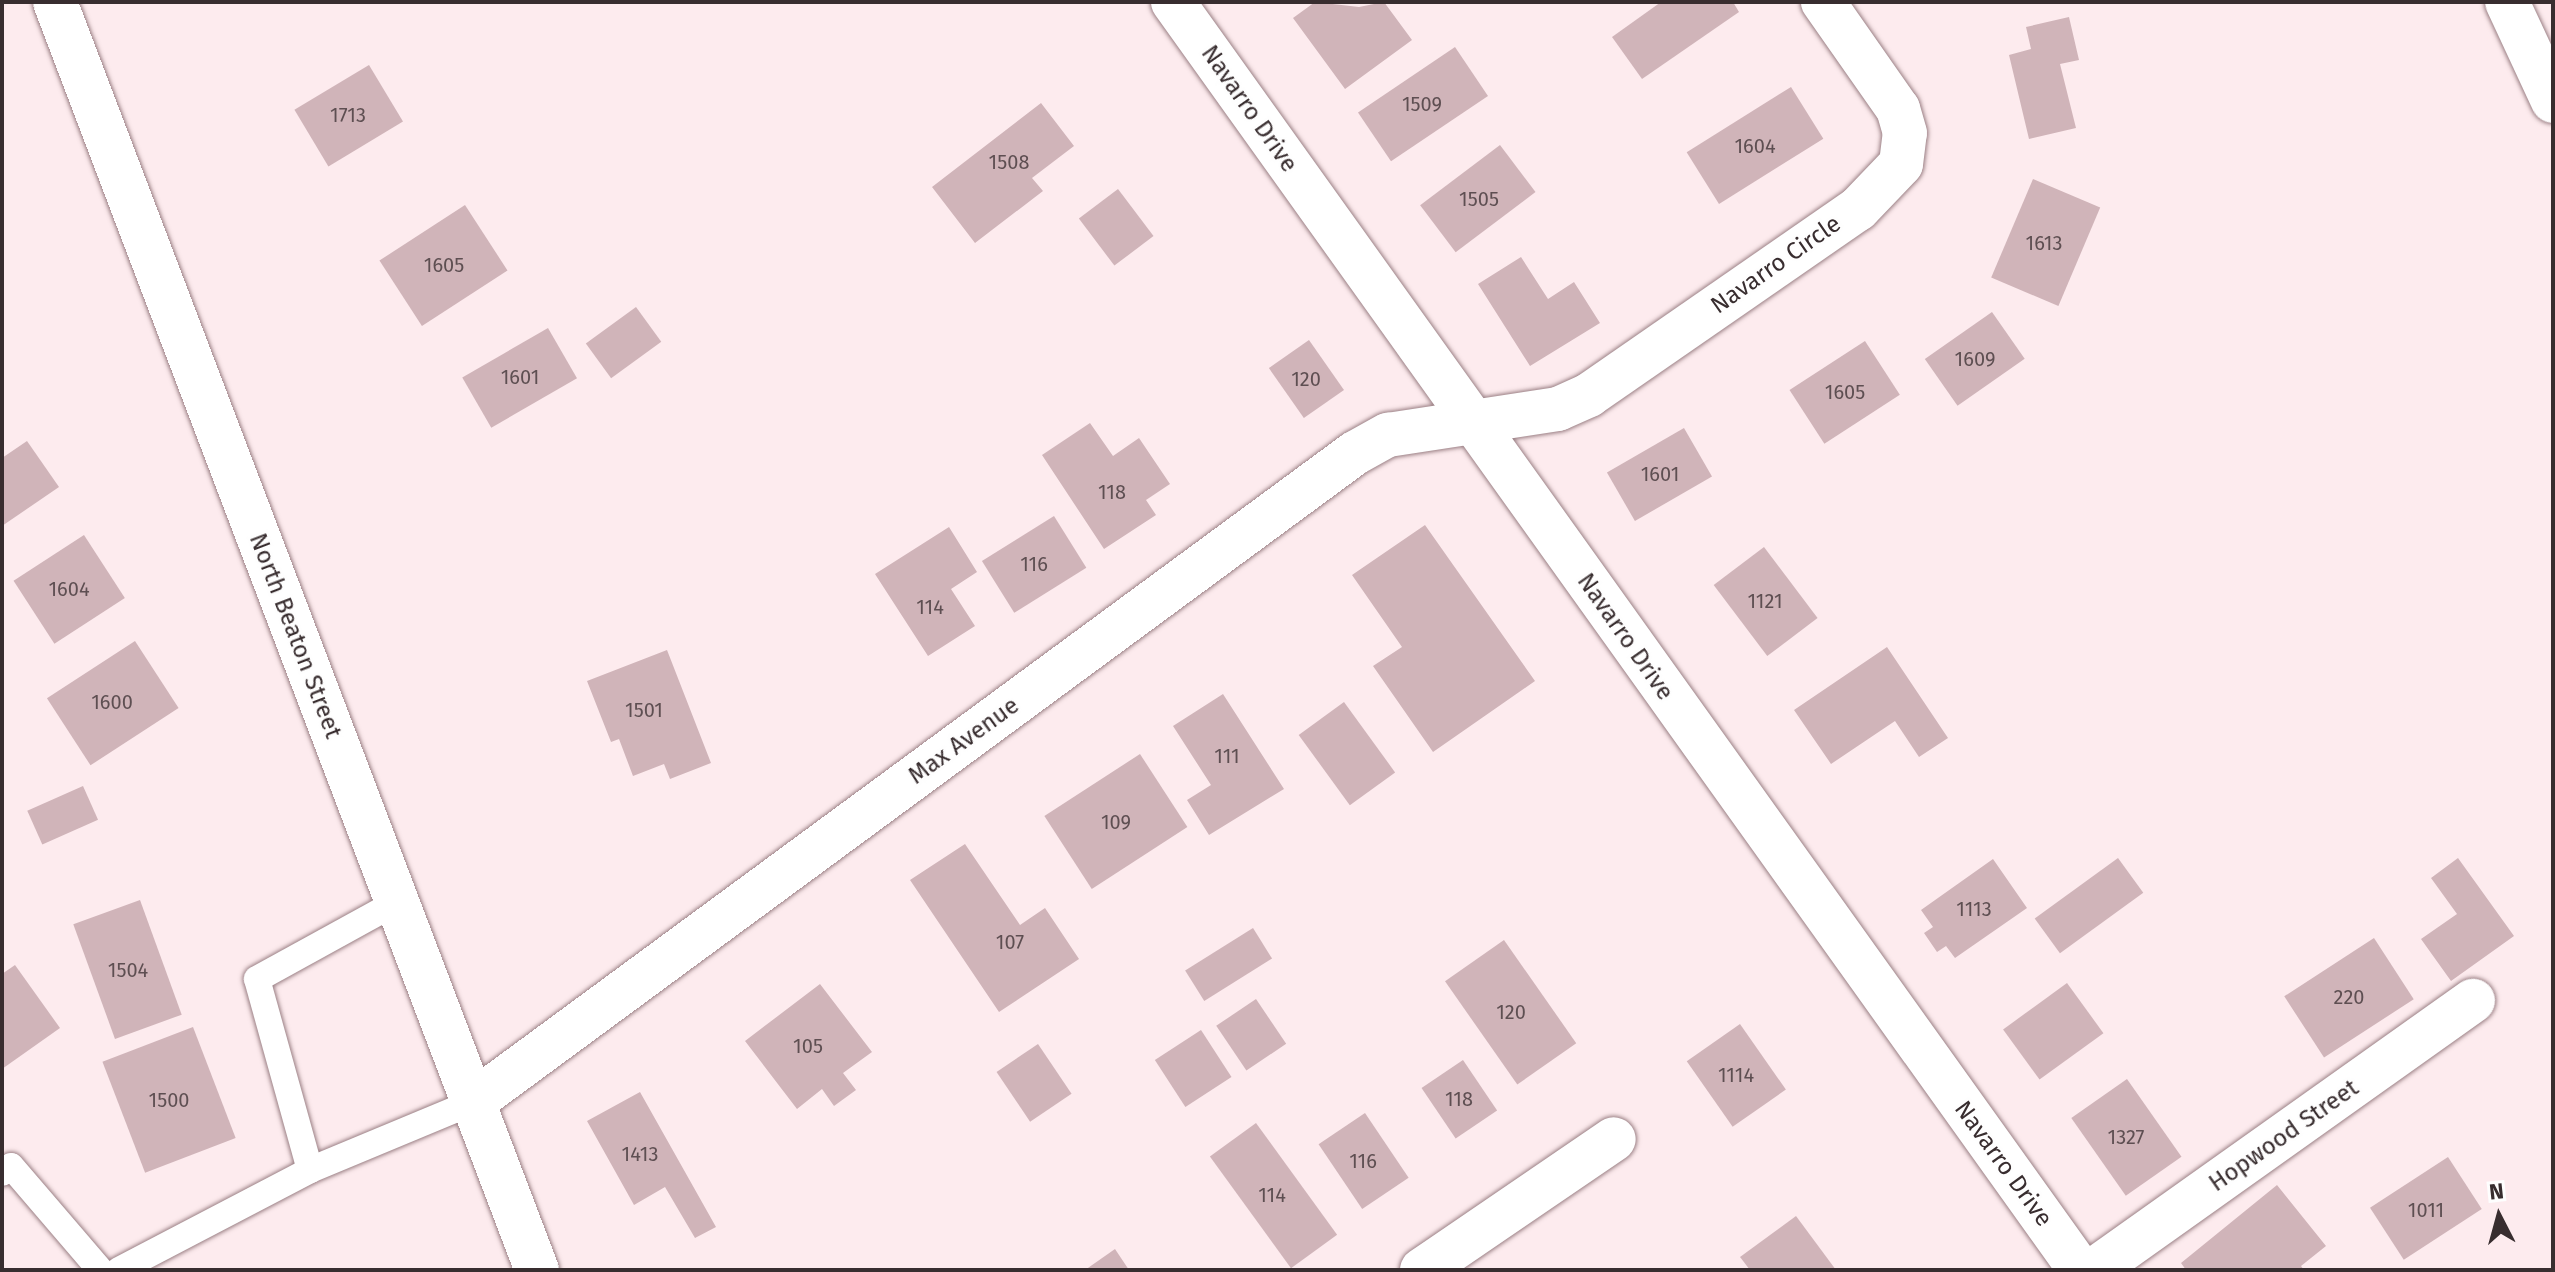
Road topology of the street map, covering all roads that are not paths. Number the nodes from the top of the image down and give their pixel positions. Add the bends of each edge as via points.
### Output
1 (55, 2) edge
2 (1173, 2) edge
3 (1823, 2) edge
4 (2507, 2) edge
5 (2553, 101) edge
6 (1473, 423) junction
7 (397, 902) junction
8 (2473, 1001) dead end
9 (473, 1102) junction
10 (1614, 1139) dead end
11 (310, 1170) junction
12 (2, 1173) edge
13 (100, 1270) edge
14 (119, 1270) edge
15 (537, 1270) edge
16 (1422, 1270) edge
17 (2080, 1270) edge
18 (2094, 1270) edge

1 - 7 street, North Beaton Street
2 - 6 street, Navarro Drive
3 - 6 street, Navarro Circle via 1898,109 1905,133 1901,164 1858,209 1589,395 1558,409
4 - 5 street
6 - 9 street, Max Avenue via 1388,435 1355,453
6 - 17 street, Navarro Drive
7 - 9 street, North Beaton Street
7 - 11 lane via 257,979
8 - 18 street, Hopwood Street
9 - 11 lane
9 - 15 street, North Beaton Street
10 - 16 street
11 - 14 lane
12 - 13 lane via 11,1166

